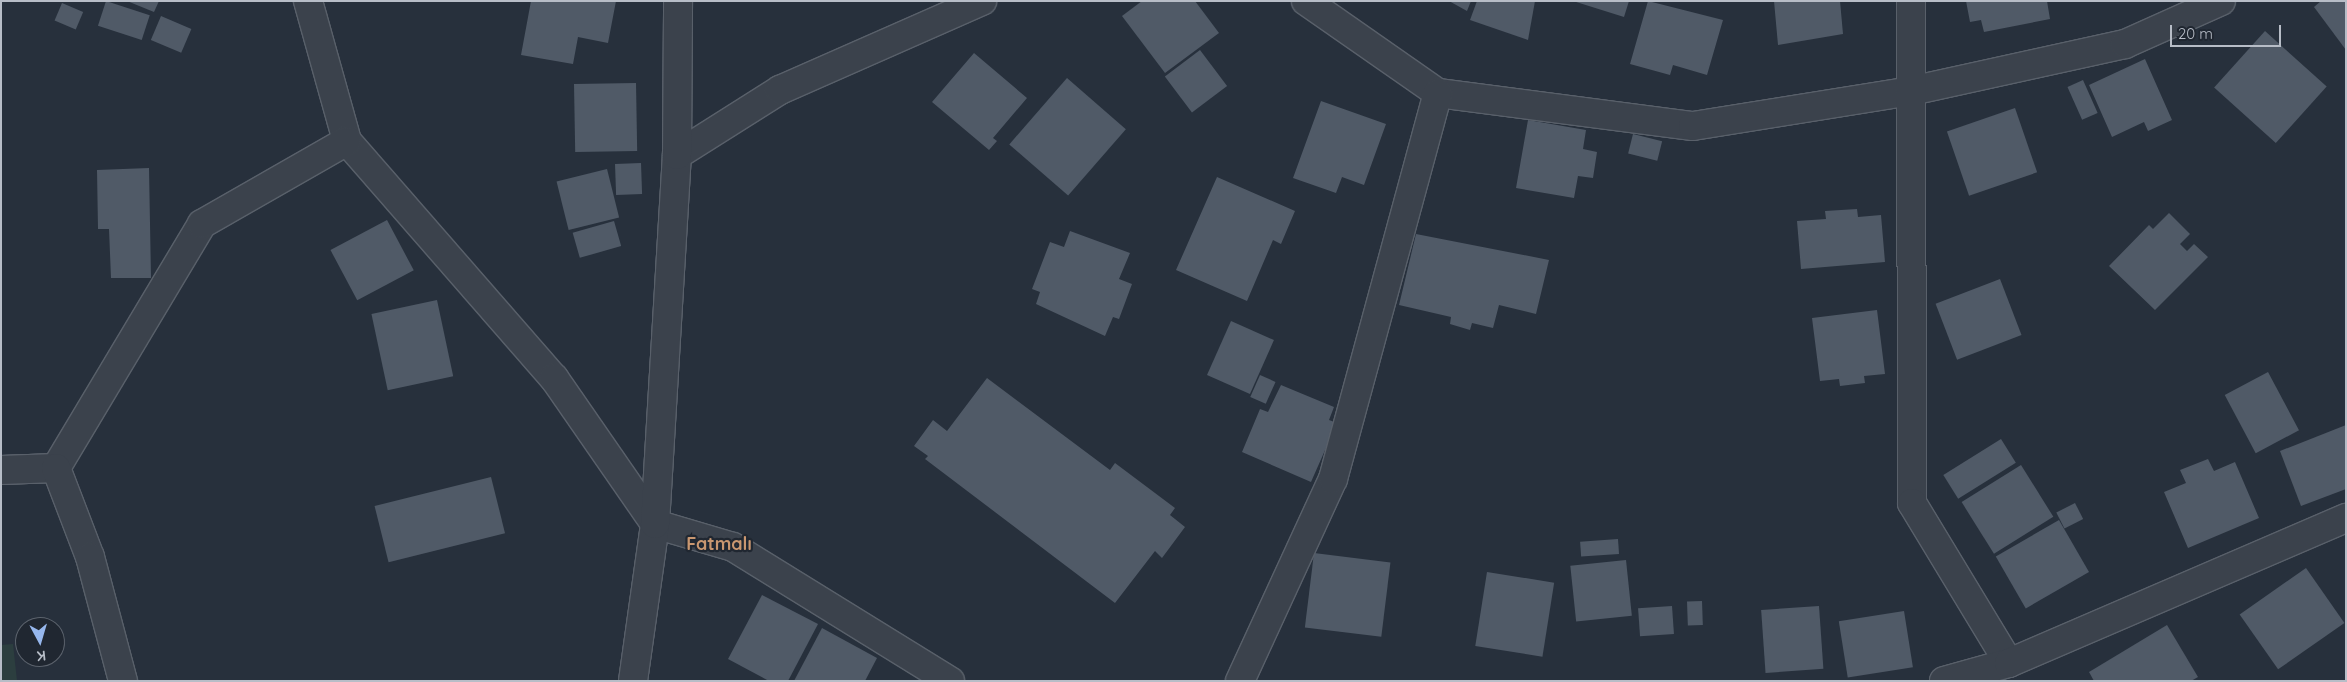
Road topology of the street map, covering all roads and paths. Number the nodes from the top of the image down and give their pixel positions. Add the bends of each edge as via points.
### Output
1 (308, 1) edge
2 (678, 1) edge
3 (982, 1) edge
4 (1306, 1) edge
5 (1912, 1) edge
6 (2221, 1) edge
7 (1911, 91) junction
8 (1438, 93) junction
9 (347, 141) junction
10 (677, 155) junction
11 (56, 468) junction
12 (1, 470) edge
13 (2346, 518) edge
14 (655, 524) junction
15 (2009, 664) junction
16 (123, 681) edge
17 (634, 681) edge
18 (950, 681) edge
19 (1240, 681) edge
20 (1944, 681) edge

1 - 9 street
2 - 10 street
3 - 10 street via 780,90
4 - 8 street
5 - 7 street
6 - 7 street via 2125,44
7 - 8 street via 1693,126
7 - 15 street via 1912,503
8 - 19 street via 1333,479
9 - 11 street via 202,224
9 - 14 street via 554,378
10 - 14 street
11 - 12 street
11 - 16 street via 90,556
13 - 15 street
14 - 17 street
14 - 18 street via 733,547
15 - 20 street

